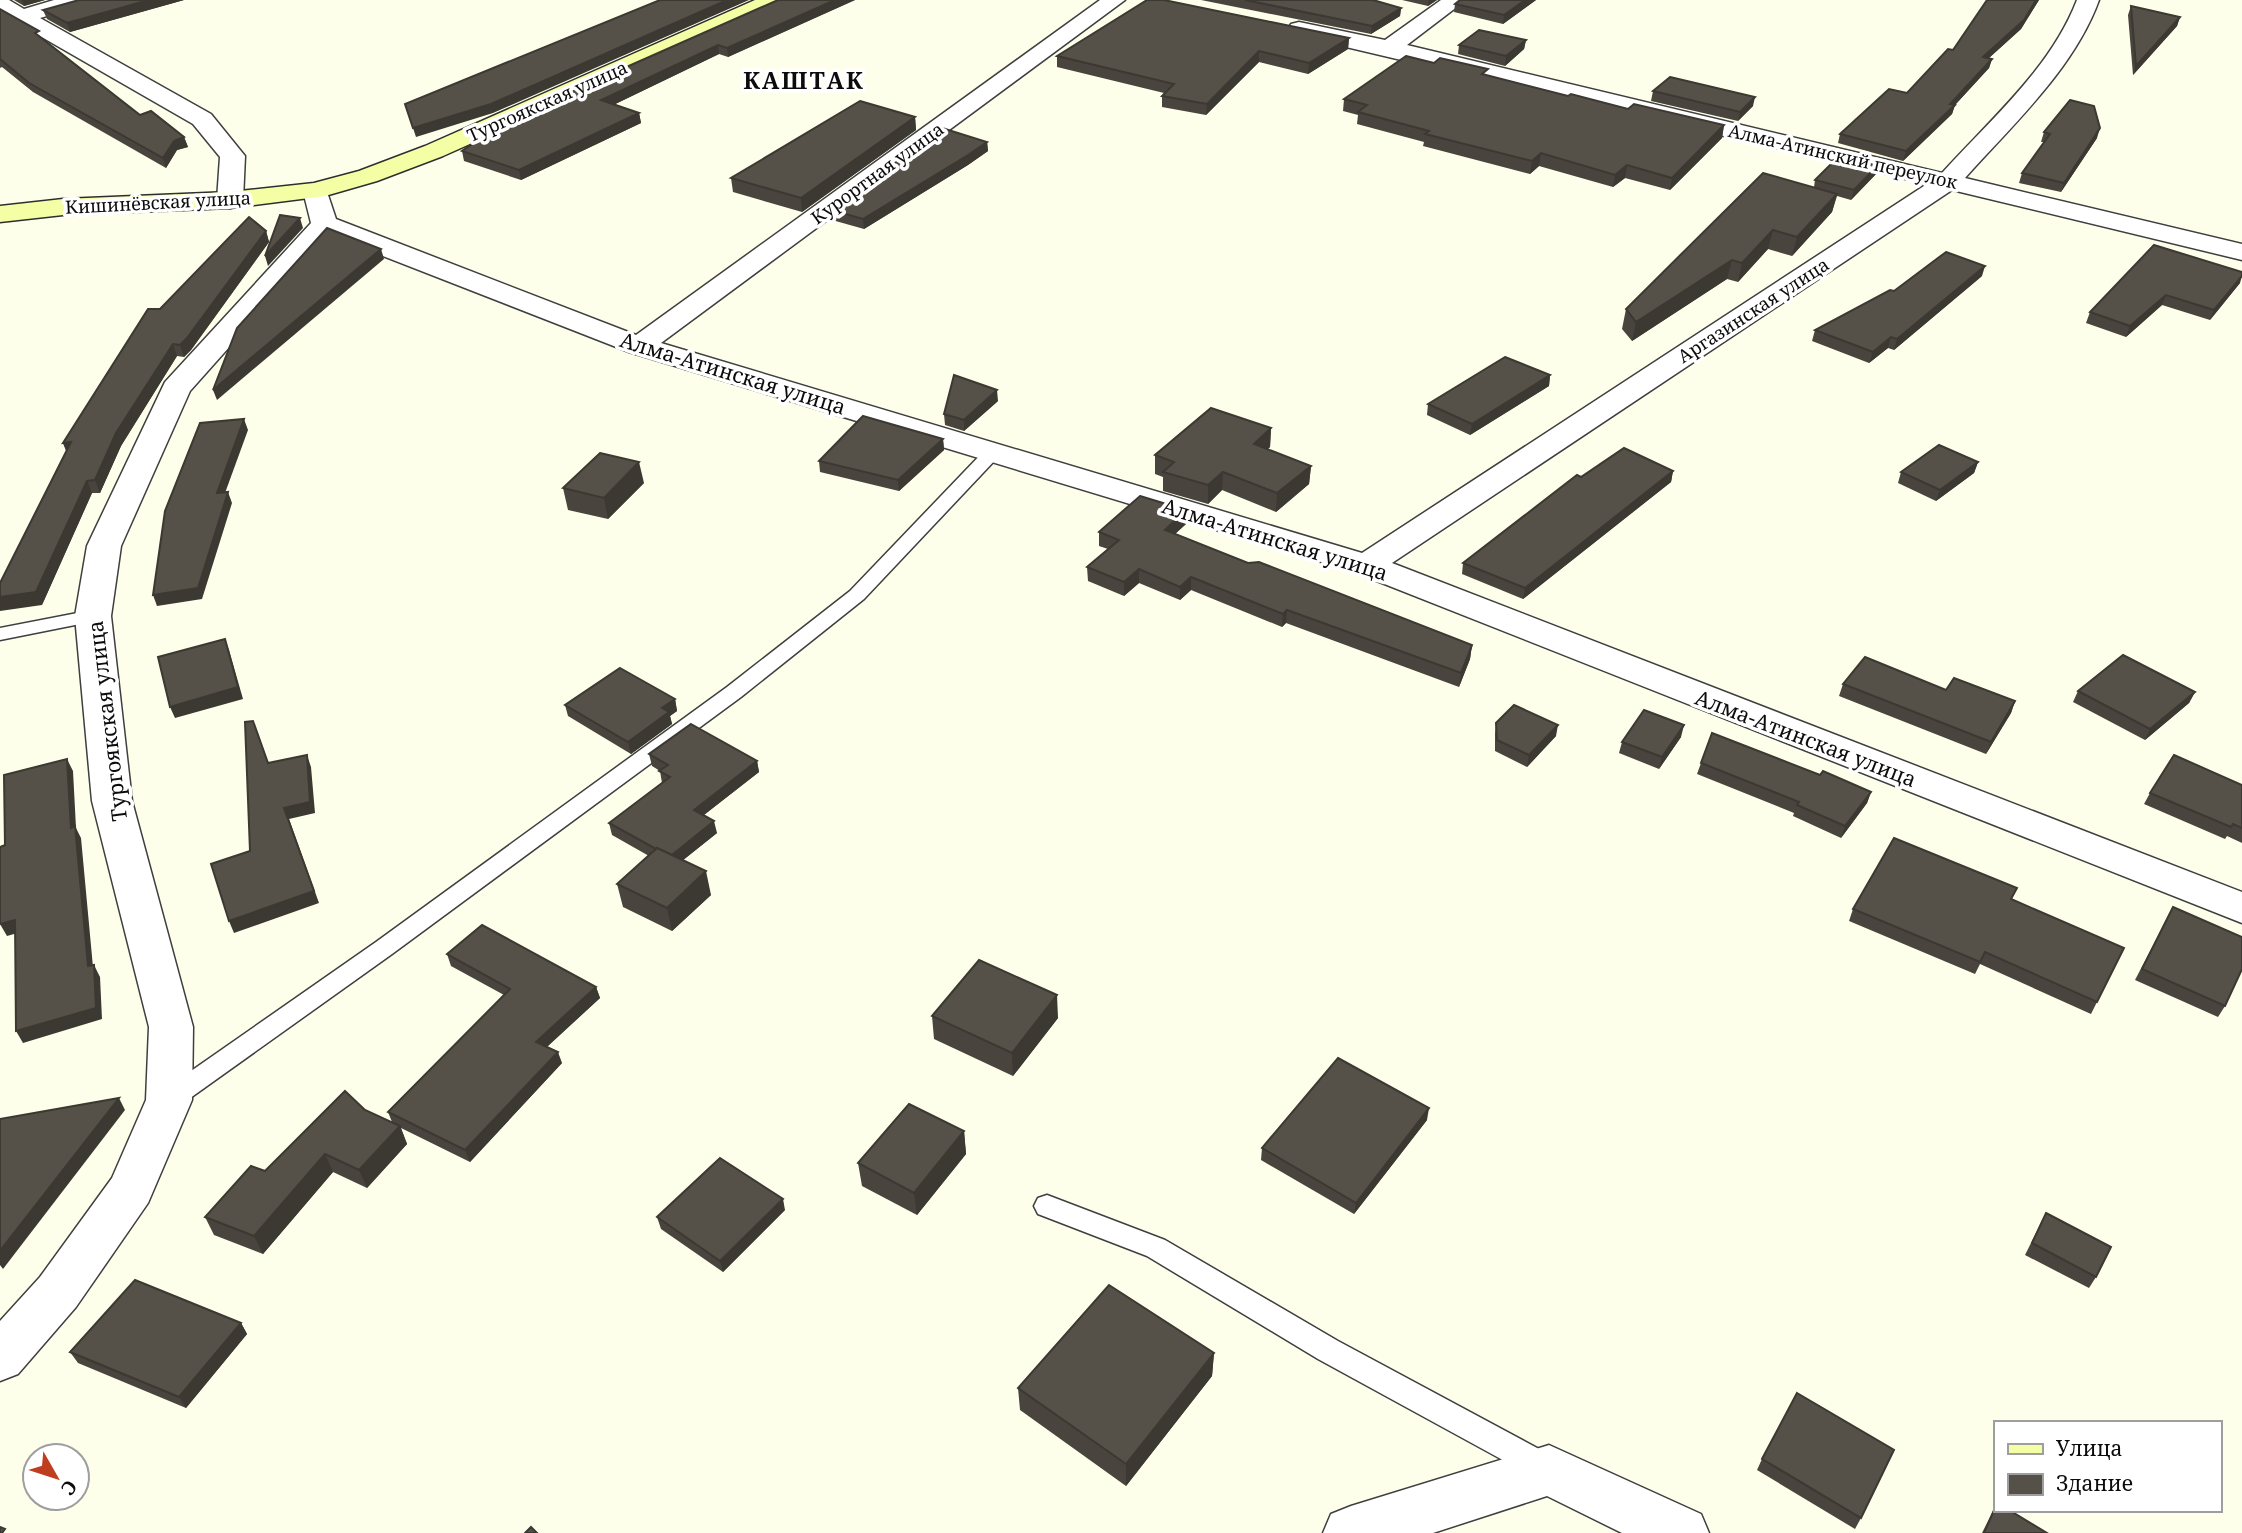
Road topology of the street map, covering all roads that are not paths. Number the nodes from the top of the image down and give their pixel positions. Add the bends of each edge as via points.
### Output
1 (78, 0) edge
2 (773, 0) edge
3 (1114, 0) edge
4 (1455, 0) edge
5 (2088, 0) edge
6 (0, 4) edge
7 (22, 16) junction
8 (1280, 25) edge
9 (1389, 48) junction
10 (1948, 182) junction
11 (230, 200) junction
12 (320, 207) junction
13 (0, 215) edge
14 (2242, 252) edge
15 (639, 346) junction
16 (992, 453) junction
17 (1366, 565) junction
18 (93, 616) junction
19 (0, 634) edge
20 (2242, 908) edge
21 (169, 1100) junction
22 (1046, 1206) dead end
23 (0, 1358) edge
24 (1549, 1470) junction
25 (1351, 1533) edge
26 (1681, 1533) edge

1 - 7 street
2 - 12 main road, Тургоякская улица via 368,176
3 - 15 street, Курортная улица
4 - 9 street
5 - 10 street, Аргазинская улица via 2079,24 2044,75
6 - 7 street
7 - 11 street via 202,119 233,156
8 - 9 street, Алма-Атинский переулок
9 - 10 street, Алма-Атинский переулок
10 - 14 street, Алма-Атинский переулок
10 - 17 street, Аргазинская улица
11 - 12 main road, Кишинёвская улица
11 - 13 main road, Кишинёвская улица via 76,206
12 - 15 street, Алма-Атинская улица
12 - 18 street, Тургоякская улица via 176,388 104,546
15 - 16 street, Алма-Атинская улица
16 - 17 street, Алма-Атинская улица
16 - 21 lane via 857,594 734,692
17 - 20 street, Алма-Атинская улица
18 - 19 lane
18 - 21 street, Тургоякская улица via 112,801 171,1027
21 - 23 street, Тургоякская улица via 131,1189 58,1292
22 - 24 lane via 1156,1248 1328,1350
24 - 25 street
24 - 26 street

